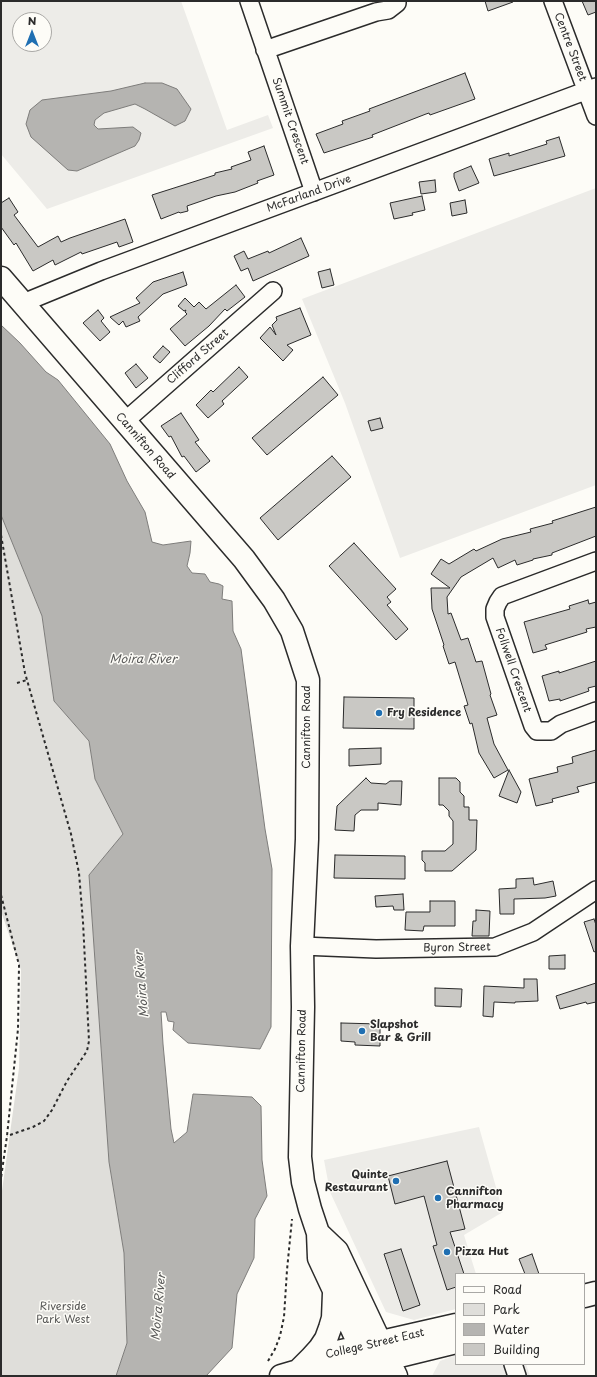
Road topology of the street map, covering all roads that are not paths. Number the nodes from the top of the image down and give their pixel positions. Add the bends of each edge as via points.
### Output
1 (249, 1) edge
2 (397, 1) edge
3 (552, 1) edge
4 (265, 50) junction
5 (591, 88) edge
6 (596, 116) edge
7 (314, 192) junction
8 (1, 278) edge
9 (273, 291) dead end
10 (23, 303) junction
11 (124, 422) junction
12 (596, 561) edge
13 (596, 711) edge
14 (596, 890) edge
15 (302, 946) junction
16 (318, 1233) junction
17 (334, 1292) junction
18 (596, 1293) edge
19 (585, 1296) edge
20 (455, 1325) edge
21 (455, 1342) edge
22 (378, 1361) edge
23 (513, 1365) edge
24 (296, 1371) edge
25 (518, 1376) edge

1 - 4 street, Summit Crescent
2 - 4 street via 388,10
3 - 5 street, Centre Street
4 - 7 street, Summit Crescent
5 - 6 street, Centre Street
5 - 7 street, McFarland Drive
7 - 10 street, McFarland Drive via 101,271
8 - 10 main road, Cannifton Road
9 - 11 street, Clifford Street
10 - 11 main road, Cannifton Road
11 - 15 main road, Cannifton Road via 244,560 274,600 292,632 308,680 307,839
12 - 13 street, Follwell Crescent via 502,596 495,609 495,618 532,726 537,731 551,731 560,724
14 - 15 street, Byron Street via 534,932 495,947 376,949
15 - 16 main road, Cannifton Road via 300,1157 303,1182
16 - 17 main road, Cannifton Road via 319,1258
16 - 22 main road, Cannifton Road via 337,1252
17 - 22 main road, Cannifton Road
17 - 24 main road via 333,1318 326,1339
18 - 19 main road
20 - 22 main road, College Street East
21 - 22 main road, College Street East
22 - 24 main road, College Street East
23 - 25 street

